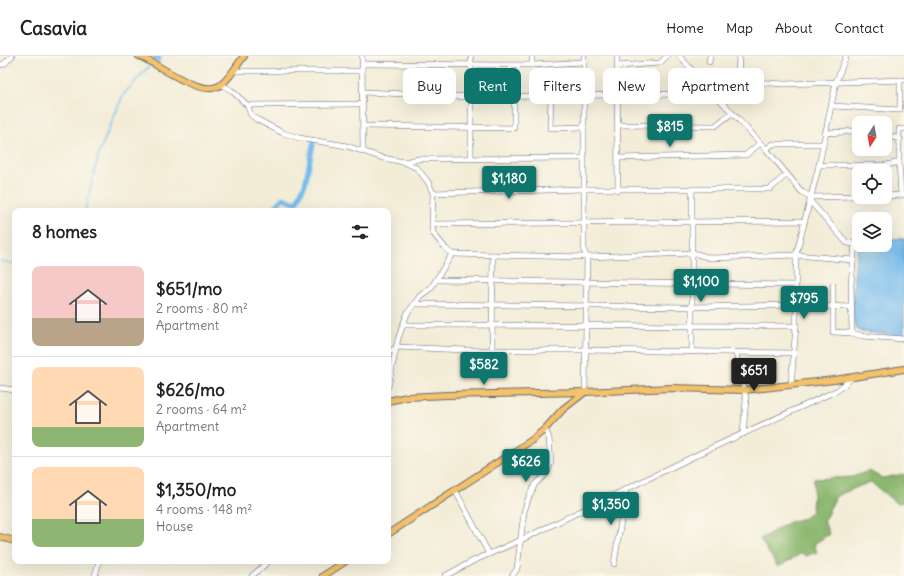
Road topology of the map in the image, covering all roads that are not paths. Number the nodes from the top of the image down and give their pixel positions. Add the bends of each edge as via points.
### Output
1 (12, 56) edge
2 (139, 56) edge
3 (244, 56) edge
4 (362, 56) edge
5 (470, 56) edge
6 (532, 56) edge
7 (584, 56) edge
8 (617, 56) edge
9 (667, 56) edge
10 (679, 56) edge
11 (739, 56) edge
12 (846, 56) edge
13 (584, 62) junction
14 (362, 64) junction
15 (470, 64) junction
16 (532, 65) junction
17 (0, 66) edge
18 (618, 66) joint
19 (470, 68) edge
20 (584, 68) edge
21 (691, 68) edge
22 (739, 68) edge
23 (362, 70) junction
24 (233, 71) junction
25 (902, 80) edge
26 (836, 82) junction
27 (764, 83) edge
28 (222, 85) junction
29 (363, 92) junction
30 (464, 97) edge
31 (362, 104) junction
32 (470, 104) edge
33 (514, 104) edge
34 (551, 104) edge
35 (584, 104) edge
36 (618, 104) edge
37 (724, 104) edge
38 (247, 105) junction
39 (832, 106) junction
40 (732, 113) junction
41 (618, 125) junction
42 (363, 126) junction
43 (470, 127) junction
44 (584, 127) junction
45 (904, 129) edge
46 (852, 132) edge
47 (825, 133) junction
48 (892, 137) edge
49 (900, 139) junction
50 (759, 144) junction
51 (823, 144) junction
52 (766, 149) junction
53 (363, 151) junction
54 (584, 158) junction
55 (618, 158) junction
56 (472, 159) junction
57 (404, 162) junction
58 (899, 162) junction
59 (819, 165) junction
60 (786, 175) junction
61 (584, 189) junction
62 (618, 190) junction
63 (692, 190) junction
64 (433, 193) junction
65 (902, 195) edge
66 (852, 196) edge
67 (892, 196) edge
68 (811, 199) junction
69 (806, 221) junction
70 (693, 222) junction
71 (432, 224) junction
72 (584, 224) junction
73 (693, 253) junction
74 (452, 254) junction
75 (493, 255) junction
76 (796, 255) junction
77 (587, 257) junction
78 (853, 260) junction
79 (436, 280) junction
80 (493, 281) junction
81 (587, 283) junction
82 (692, 284) junction
83 (795, 285) junction
84 (833, 285) dead end
85 (415, 304) junction
86 (493, 304) junction
87 (588, 304) junction
88 (795, 305) junction
89 (833, 306) junction
90 (692, 307) junction
91 (851, 307) junction
92 (403, 325) junction
93 (587, 325) junction
94 (492, 326) junction
95 (692, 326) junction
96 (796, 326) junction
97 (852, 333) junction
98 (904, 339) edge
99 (397, 347) junction
100 (492, 349) junction
101 (587, 350) junction
102 (391, 351) edge
103 (692, 352) junction
104 (736, 353) junction
105 (794, 353) junction
106 (904, 369) edge
107 (391, 374) edge
108 (854, 377) junction
109 (792, 384) junction
110 (0, 388) edge
111 (12, 390) edge
112 (745, 390) junction
113 (585, 392) junction
114 (391, 400) edge
115 (545, 429) junction
116 (743, 434) junction
117 (455, 490) junction
118 (626, 490) junction
119 (391, 532) edge
120 (0, 537) edge
121 (12, 540) edge
122 (521, 540) junction
123 (489, 554) junction
124 (98, 564) edge
125 (266, 564) edge
126 (342, 564) edge
127 (614, 564) dead end
128 (94, 576) edge
129 (252, 576) edge
130 (324, 576) edge
131 (445, 576) edge
132 (512, 576) edge

1 - 17 street
2 - 28 main road via 198,86 210,88
3 - 24 main road
4 - 14 street
5 - 15 street
6 - 16 street
7 - 13 street
8 - 18 street
9 - 18 street via 660,63
10 - 21 street
11 - 22 street
12 - 26 street
13 - 16 street
13 - 20 street
14 - 15 street
14 - 23 street
15 - 16 street
15 - 19 street
23 - 24 street
23 - 29 street
24 - 28 main road
25 - 26 street
25 - 39 street via 900,110
26 - 27 street
26 - 39 street
28 - 38 street
29 - 30 street
29 - 31 street
31 - 38 street
31 - 42 street
32 - 43 street
33 - 43 street via 514,128
34 - 44 street via 550,128
35 - 44 street
36 - 41 street
37 - 40 street
38 - 53 street via 251,115 256,119 283,133
39 - 47 street
40 - 41 street via 715,126
40 - 50 street
41 - 55 street
42 - 43 street
42 - 53 street
43 - 56 street
44 - 54 street
45 - 49 street via 900,129
46 - 47 street
47 - 51 street
48 - 49 street
49 - 58 street
50 - 52 street
50 - 55 street via 746,155
51 - 52 street via 773,144
51 - 59 street
52 - 60 street
53 - 57 street
54 - 56 street
54 - 61 street
55 - 62 street
56 - 57 street via 418,158
57 - 64 street via 416,168 428,182
58 - 59 street via 887,165
58 - 65 street
59 - 68 street
60 - 63 street via 770,189
60 - 68 street
61 - 62 street
61 - 64 street
61 - 72 street
62 - 63 street
63 - 70 street
64 - 71 street
65 - 67 street
66 - 68 street
68 - 69 street
68 - 78 street via 847,243 855,244
69 - 70 street
69 - 76 street
70 - 72 street
70 - 73 street
71 - 72 street
71 - 74 street via 434,233
72 - 77 street via 584,251
73 - 76 street via 711,258
73 - 77 street
73 - 82 street
74 - 75 street
74 - 79 street
75 - 77 street
75 - 80 street
76 - 78 street
76 - 83 street
77 - 81 street
78 - 91 street
79 - 80 street
79 - 85 street
80 - 81 street
80 - 86 street
81 - 82 street
81 - 87 street
82 - 83 street
82 - 90 street
83 - 88 street
84 - 89 street
85 - 86 street
85 - 92 street
86 - 87 street
86 - 94 street
87 - 90 street
87 - 93 street
88 - 89 street
88 - 90 street
88 - 96 street
89 - 91 street
89 - 97 street via 833,332
90 - 95 street
91 - 97 street
92 - 94 street
92 - 99 street
93 - 94 street
93 - 95 street
93 - 101 street
94 - 100 street
95 - 96 street
95 - 103 street
96 - 105 street
97 - 98 street
99 - 100 street
99 - 102 street
99 - 107 street
100 - 101 street
101 - 103 street
101 - 113 street
103 - 104 street
104 - 105 street
104 - 112 street
105 - 109 street
106 - 108 main road
108 - 109 main road
108 - 116 street via 838,390
109 - 112 main road
110 - 111 street
112 - 113 main road via 672,388
112 - 116 street
113 - 114 main road via 447,395
113 - 115 main road via 563,409
115 - 117 main road via 516,452
115 - 122 street via 549,438 551,463 546,474 530,491 524,512
116 - 118 street
117 - 119 main road
117 - 123 street
118 - 122 street
118 - 127 street
120 - 121 main road
122 - 123 street
122 - 132 street via 517,569
123 - 131 street
124 - 128 street
125 - 129 street
126 - 130 main road

